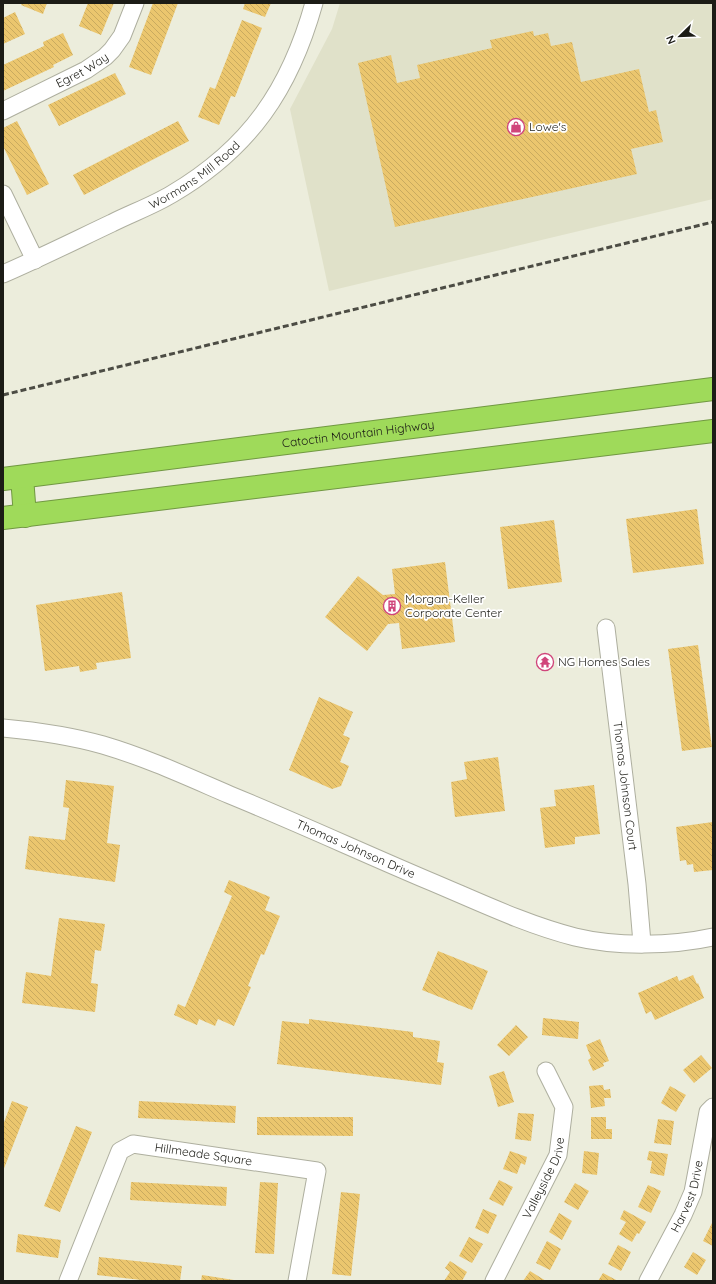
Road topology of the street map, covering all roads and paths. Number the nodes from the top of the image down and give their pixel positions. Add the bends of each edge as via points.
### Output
1 (135, 3) edge
2 (314, 3) edge
3 (3, 111) edge
4 (3, 194) edge
5 (34, 260) junction
6 (3, 274) edge
7 (713, 388) edge
8 (713, 431) edge
9 (13, 478) edge
10 (25, 516) junction
11 (3, 518) edge
12 (606, 628) dead end
13 (3, 728) edge
14 (713, 936) edge
15 (642, 943) junction
16 (546, 1071) dead end
17 (713, 1107) edge
18 (68, 1281) edge
19 (297, 1281) edge
20 (494, 1281) edge
21 (648, 1281) edge

1 - 3 street, Egret Way via 122,36 105,57 86,70
2 - 5 street, Wormans Mill Road via 306,30 285,78 266,111 218,163 171,195
4 - 5 street
5 - 6 street, Wormans Mill Road
7 - 9 highway, Catoctin Mountain Highway
8 - 10 highway
9 - 10 highway
10 - 11 highway
12 - 15 street, Thomas Johnson Court
13 - 15 street, Thomas Johnson Drive via 39,732 128,753 506,913 557,932 593,941
14 - 15 street, Thomas Johnson Drive via 677,943
16 - 20 street, Valleyside Drive via 564,1107 558,1154
17 - 21 street, Harvest Drive via 708,1112 693,1192
18 - 19 street, Hillmeade Square via 120,1151 133,1144 317,1171

